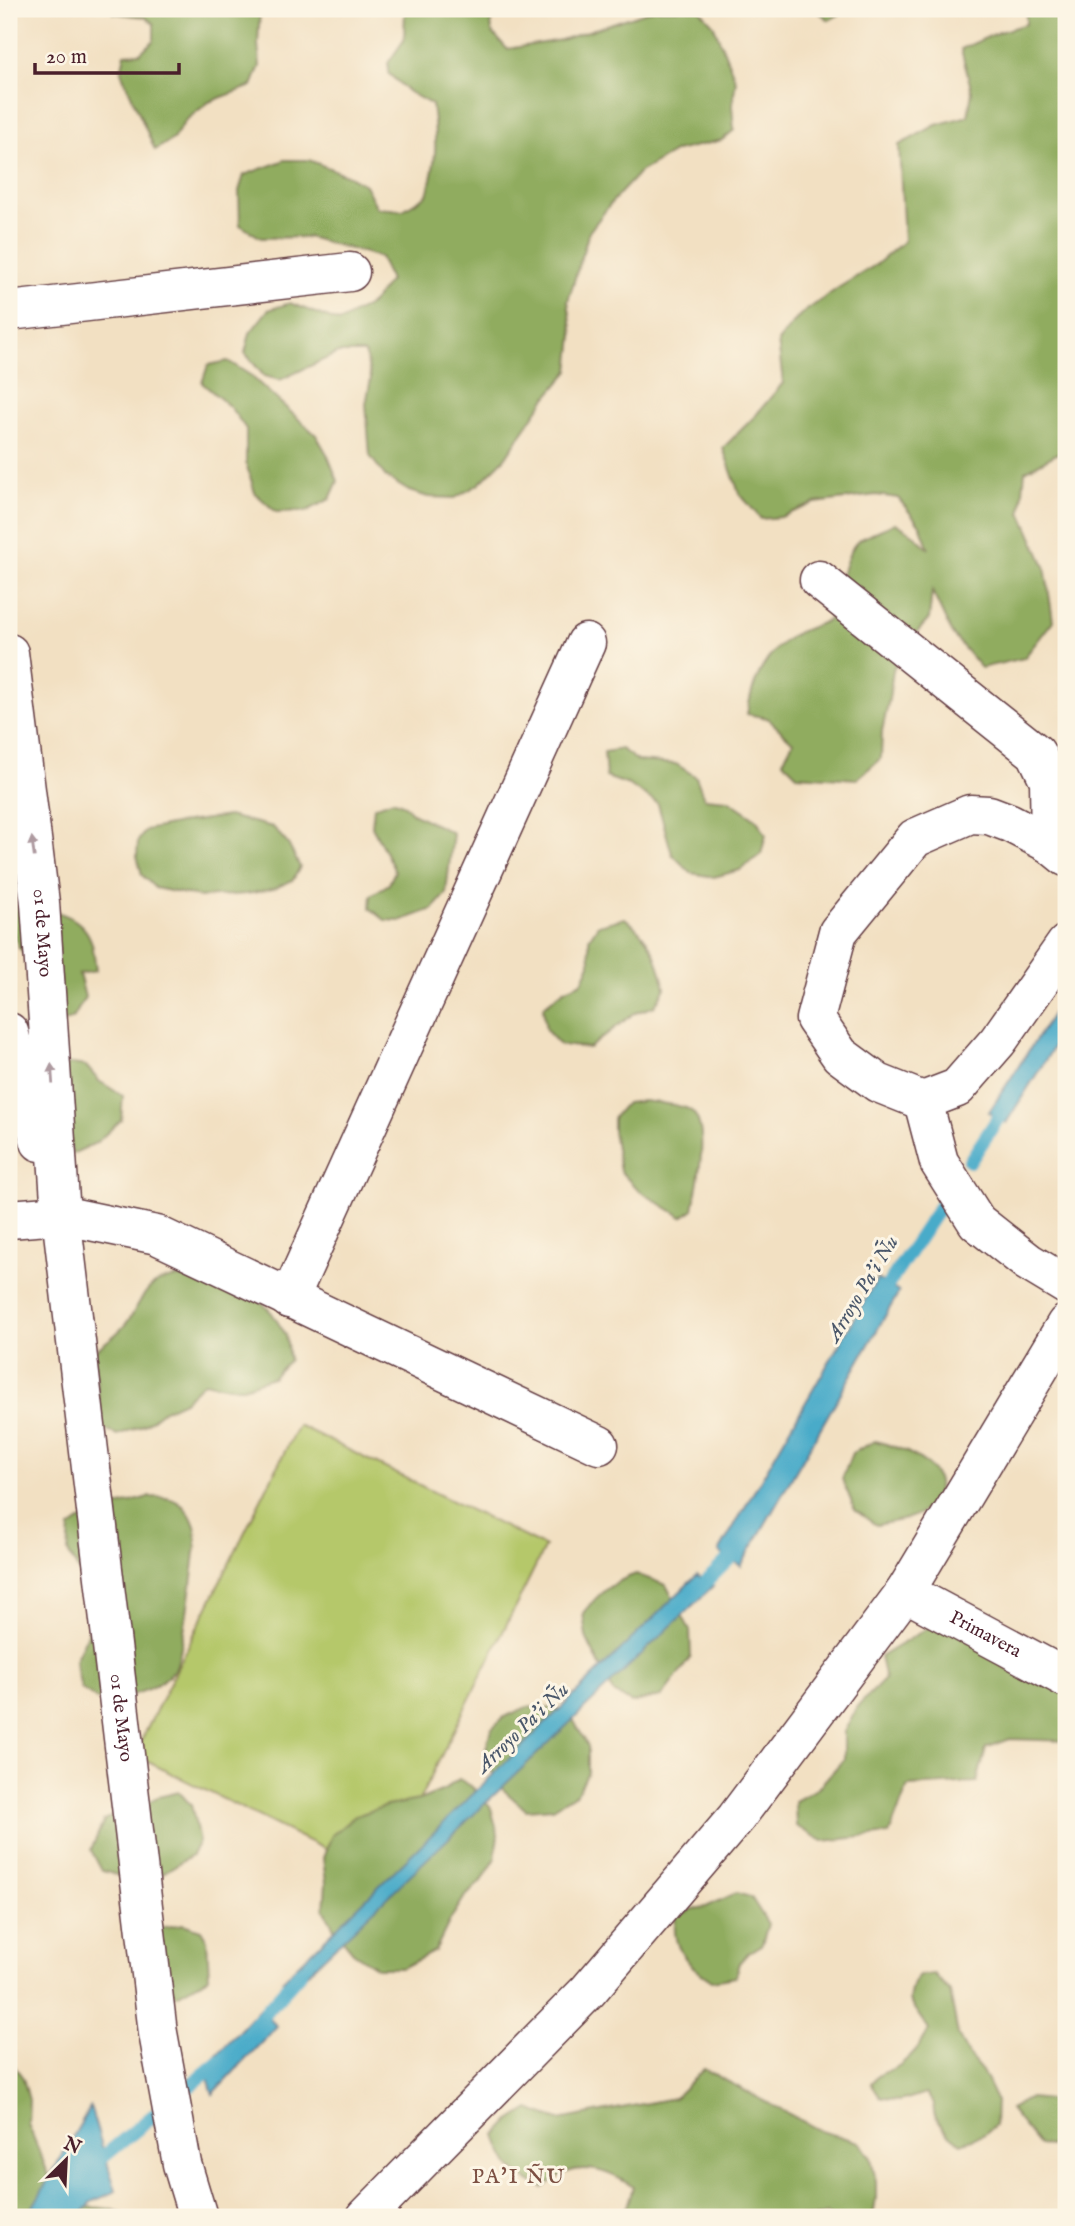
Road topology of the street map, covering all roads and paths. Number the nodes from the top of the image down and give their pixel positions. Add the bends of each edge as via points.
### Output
1 (350, 272) dead end
2 (9, 311) edge
3 (819, 580) dead end
4 (586, 643) dead end
5 (9, 653) edge
6 (14, 737) edge
7 (1058, 850) edge
8 (1066, 944) edge
9 (9, 1032) edge
10 (923, 1101) junction
11 (61, 1215) junction
12 (9, 1219) edge
13 (1066, 1285) edge
14 (289, 1298) junction
15 (1066, 1324) edge
16 (599, 1445) dead end
17 (905, 1592) junction
18 (1066, 1678) edge
19 (198, 2217) edge
20 (366, 2217) edge

1 - 2 street
3 - 7 street via 1035,753 1049,780
4 - 14 street
5 - 6 street, 01 de Mayo
11 -> 6 street, 01 de Mayo via 40,903
7 - 10 street via 1010,823 970,814 915,838 838,932 815,1019 840,1055 878,1083
8 - 10 street via 998,1041 957,1088
9 - 11 street, 01 de Mayo
10 - 13 street via 939,1162 977,1222
11 - 12 street
11 - 14 street via 157,1235
11 - 19 street, 01 de Mayo via 158,2033 182,2164
14 - 16 street
15 - 17 street
17 - 18 street, Primavera
17 - 20 street via 736,1818 588,1992

